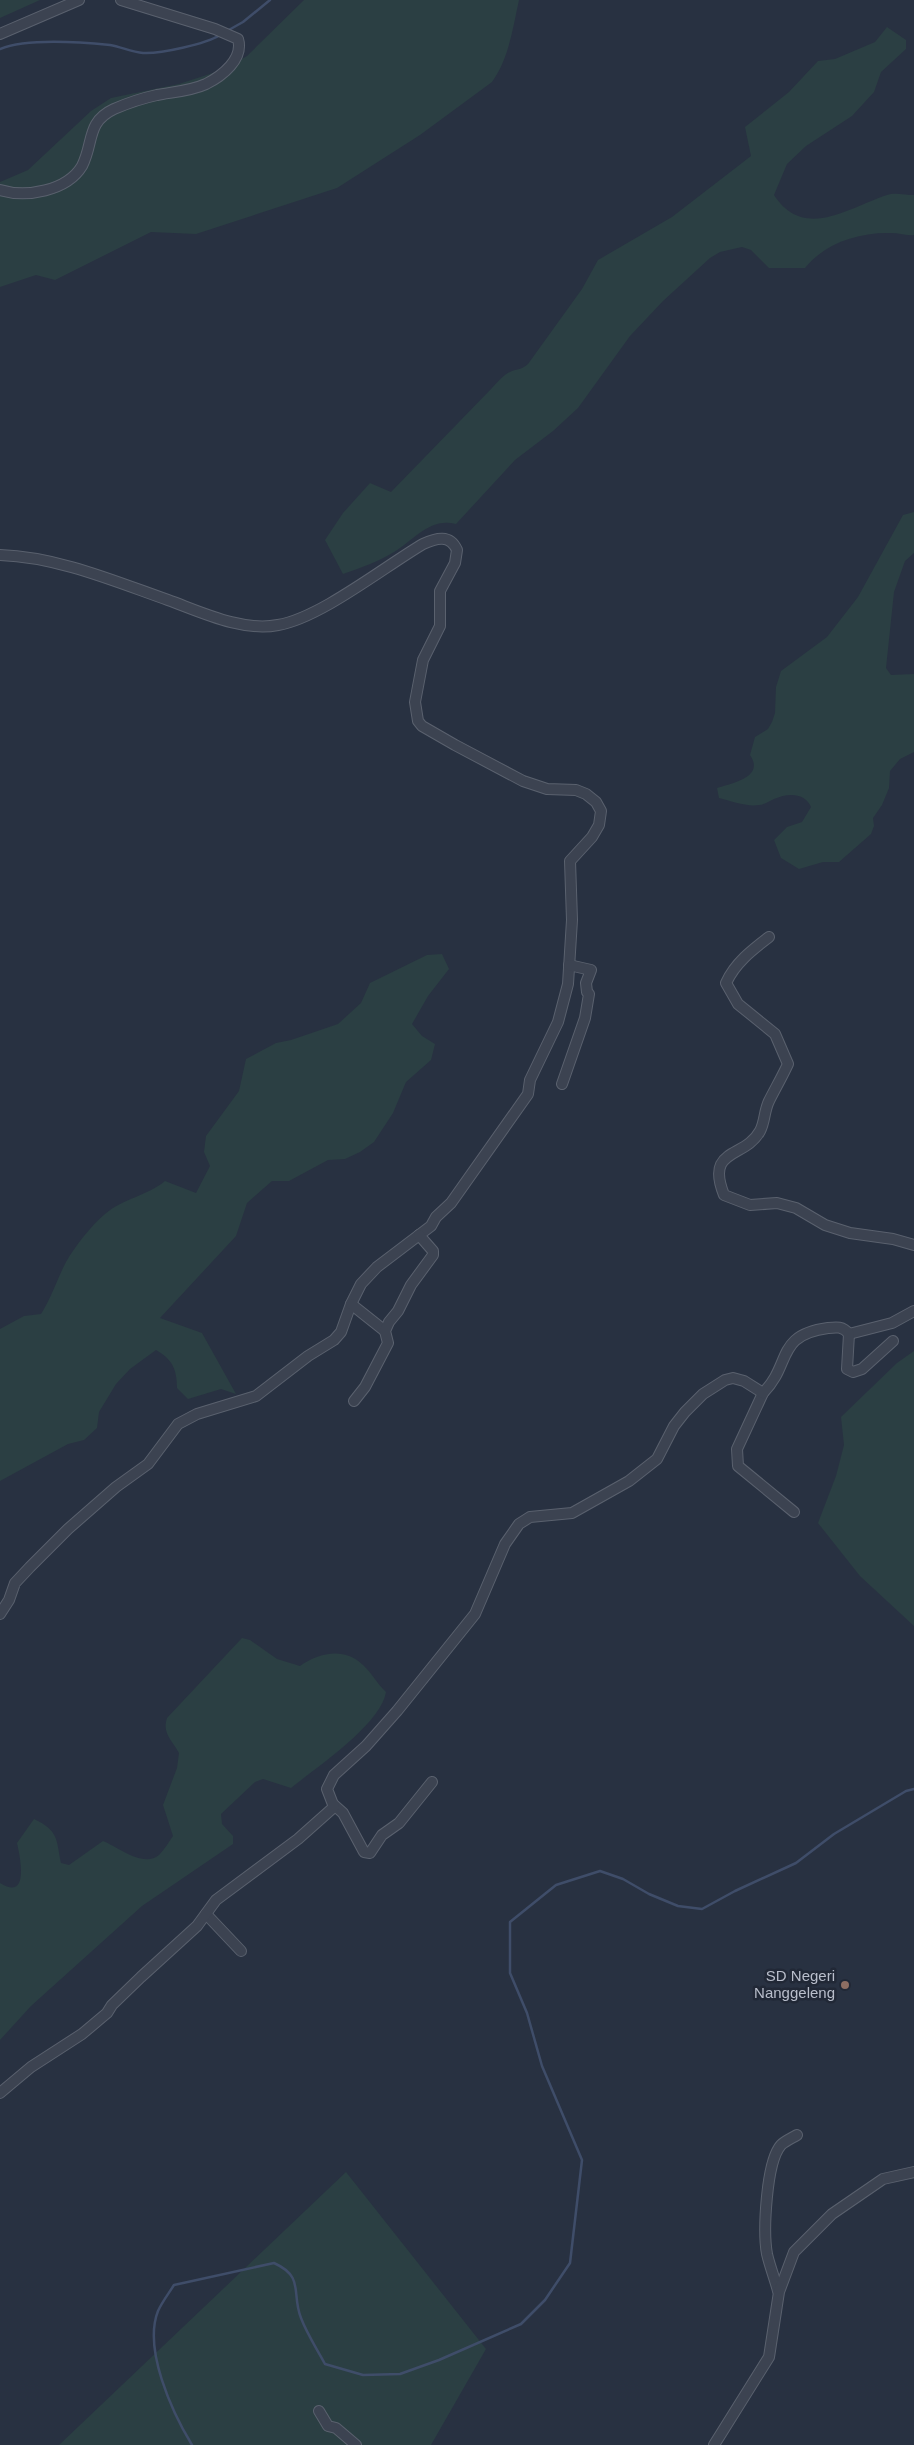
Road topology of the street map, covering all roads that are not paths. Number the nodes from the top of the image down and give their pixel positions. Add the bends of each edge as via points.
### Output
1 (79, 0) edge
2 (121, 0) edge
3 (0, 34) edge
4 (0, 190) edge
5 (0, 555) edge
6 (768, 936) dead end
7 (569, 965) junction
8 (562, 1084) dead end
9 (419, 1235) junction
10 (914, 1245) edge
11 (351, 1304) junction
12 (914, 1311) edge
13 (385, 1331) junction
14 (849, 1334) junction
15 (893, 1341) dead end
16 (763, 1393) junction
17 (354, 1401) dead end
18 (794, 1512) dead end
19 (0, 1614) edge
20 (432, 1782) dead end
21 (334, 1806) junction
22 (206, 1914) junction
23 (241, 1951) dead end
24 (0, 2093) edge
25 (797, 2135) dead end
26 (914, 2172) edge
27 (779, 2292) junction
28 (318, 2411) dead end
29 (356, 2445) edge
30 (714, 2445) edge

1 - 3 street
2 - 4 street via 238,39 240,46 236,60 205,85 136,100 104,114 94,126 81,168 52,188 27,195
5 - 7 street via 26,556 74,568 246,625 277,626 322,607 423,544 435,539 450,540 457,550 440,591 440,626 423,660 416,702 418,721 523,781 547,789 576,790 600,806 599,825 576,852 568,868 572,920
6 - 10 street via 750,950 726,983 738,1004 775,1034 788,1064 769,1102 761,1130 752,1142 729,1154 719,1174 724,1195 750,1205 777,1203 796,1208 825,1225 850,1233 893,1238
7 - 8 street via 591,970 586,983 589,994 585,1018
7 - 9 street via 568,984 558,1022 530,1080 528,1094 451,1203
9 - 11 street via 370,1274
9 - 13 street via 434,1250 433,1255 411,1285
11 - 13 street
11 - 19 street via 342,1332 334,1340 256,1396 197,1414 178,1424 148,1464 68,1529 15,1583
12 - 14 street via 892,1322
13 - 17 street via 388,1343
14 - 15 street via 847,1369 853,1372 862,1369
14 - 16 street via 837,1327 804,1334 794,1340 778,1373
16 - 18 street via 737,1450 738,1466
16 - 21 street via 744,1381 725,1380 690,1407 674,1426 657,1459 629,1481 572,1513 530,1517 519,1524 505,1544 474,1614 391,1718 334,1775 328,1789
20 - 21 street via 399,1823 382,1835 370,1853 364,1852 343,1813
21 - 22 street via 298,1839 216,1900
22 - 23 street
22 - 24 street via 107,2013
25 - 27 street via 782,2144 775,2153 767,2190 767,2254
26 - 27 street via 883,2179 832,2214 794,2252
27 - 30 street via 769,2357
28 - 29 street via 328,2426 336,2428

